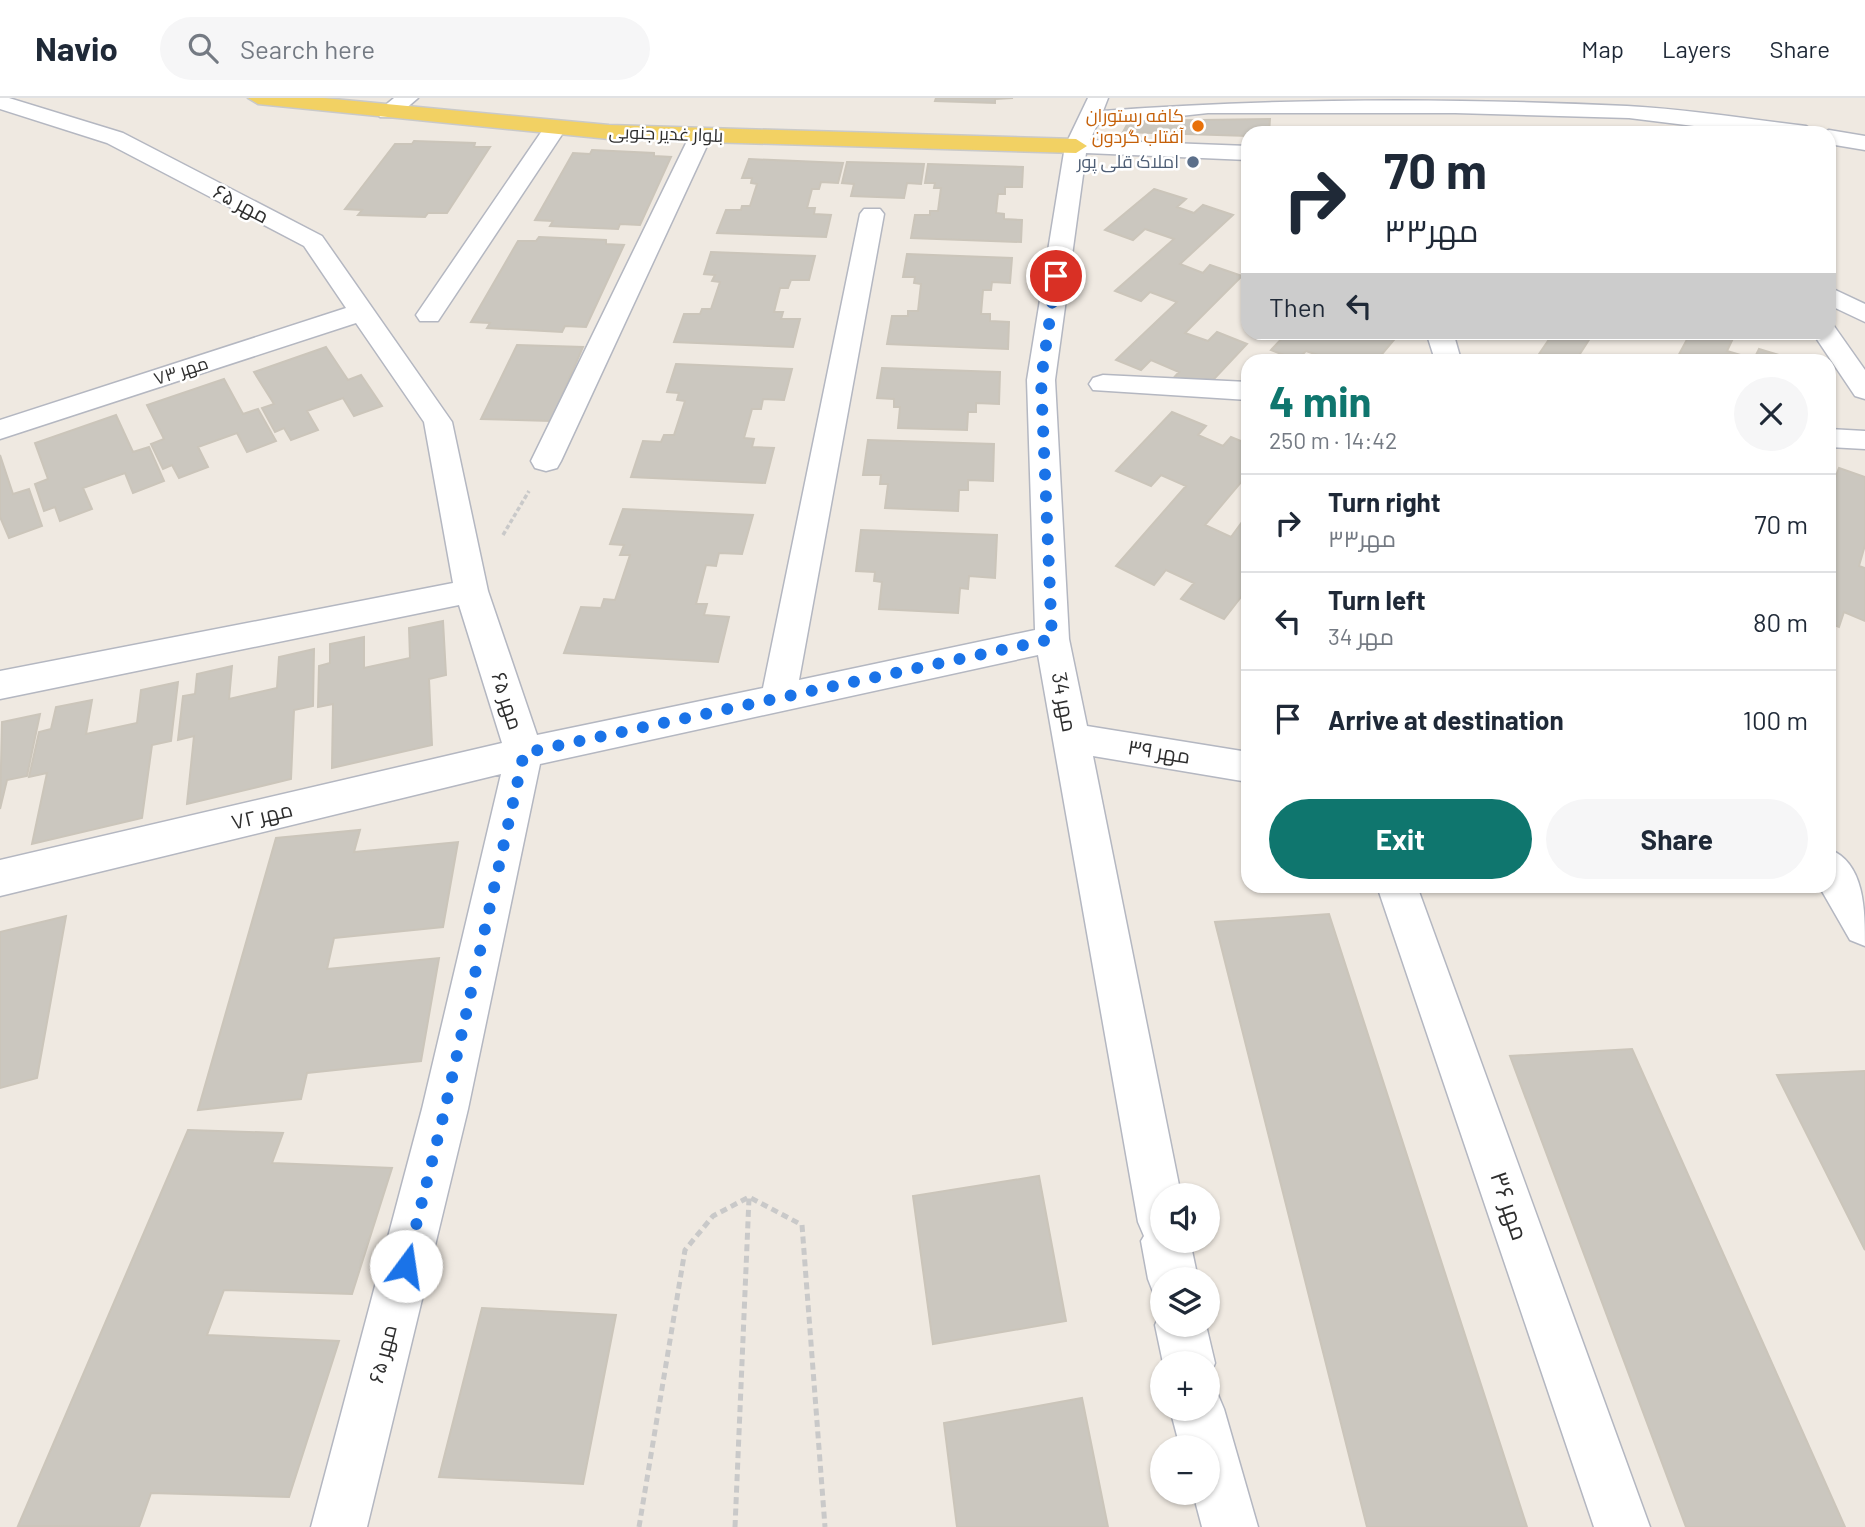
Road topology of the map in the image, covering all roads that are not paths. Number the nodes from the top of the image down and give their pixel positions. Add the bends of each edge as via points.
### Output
1 (258, 98) edge
2 (408, 98) edge
3 (451, 98) edge
4 (0, 102) edge
5 (1510, 103) edge
6 (534, 104) dead end
7 (1634, 105) edge
8 (388, 112) junction
9 (843, 118) dead end
10 (1081, 121) edge
11 (704, 124) junction
12 (1778, 126) edge
13 (556, 127) junction
14 (1836, 138) edge
15 (1865, 143) edge
16 (1241, 152) edge
17 (872, 214) dead end
18 (1836, 299) edge
19 (362, 313) junction
20 (1865, 314) edge
21 (429, 315) dead end
22 (1831, 340) edge
23 (1103, 384) dead end
24 (1865, 390) edge
25 (1241, 391) edge
26 (0, 430) edge
27 (1836, 438) edge
28 (1865, 440) edge
29 (546, 461) road end
30 (471, 591) junction
31 (1052, 639) junction
32 (0, 685) edge
33 (778, 699) junction
34 (1071, 738) junction
35 (524, 753) junction
36 (1241, 766) edge
37 (1836, 866) edge
38 (1865, 870) edge
39 (1836, 877) edge
40 (0, 878) edge
41 (1399, 893) edge
42 (1865, 926) edge
43 (1155, 1183) edge
44 (1220, 1492) edge
45 (339, 1527) edge
46 (1230, 1527) edge
47 (1622, 1527) edge

1 - 8 main road, بلوار غدیر جنوبی
2 - 8 street
3 - 6 main road
4 - 19 street, مهر ۶۵ via 115,138 313,241
5 - 7 street
5 - 10 street via 1208,107
7 - 12 street via 1738,116
8 - 13 main road, بلوار غدیر جنوبی
9 - 11 main road, بلوار غدیر جنوبی
10 - 11 main road, بلوار غدیر جنوبی
10 - 16 street
10 - 31 street, مهر 34 via 1041,380
11 - 13 main road, بلوار غدیر جنوبی
11 - 29 street
13 - 21 street
14 - 15 street
17 - 33 street
18 - 20 street
19 - 26 street, مهر ۷۳
19 - 30 street, مهر ۶۵ via 438,422
22 - 24 street
23 - 25 street
27 - 28 street
30 - 32 street
30 - 35 street, مهر ۶۵
31 - 33 street, مهر ۷۲
31 - 34 street, مهر 34
33 - 35 street, مهر ۷۲
34 - 36 street, مهر ۳۹
34 - 43 street, مهر 34
35 - 40 street, مهر ۷۲
35 - 45 street, مهر ۶۵ via 445,1109
37 - 38 street
39 - 42 street
41 - 47 street, مهر ۳۶
44 - 46 street

